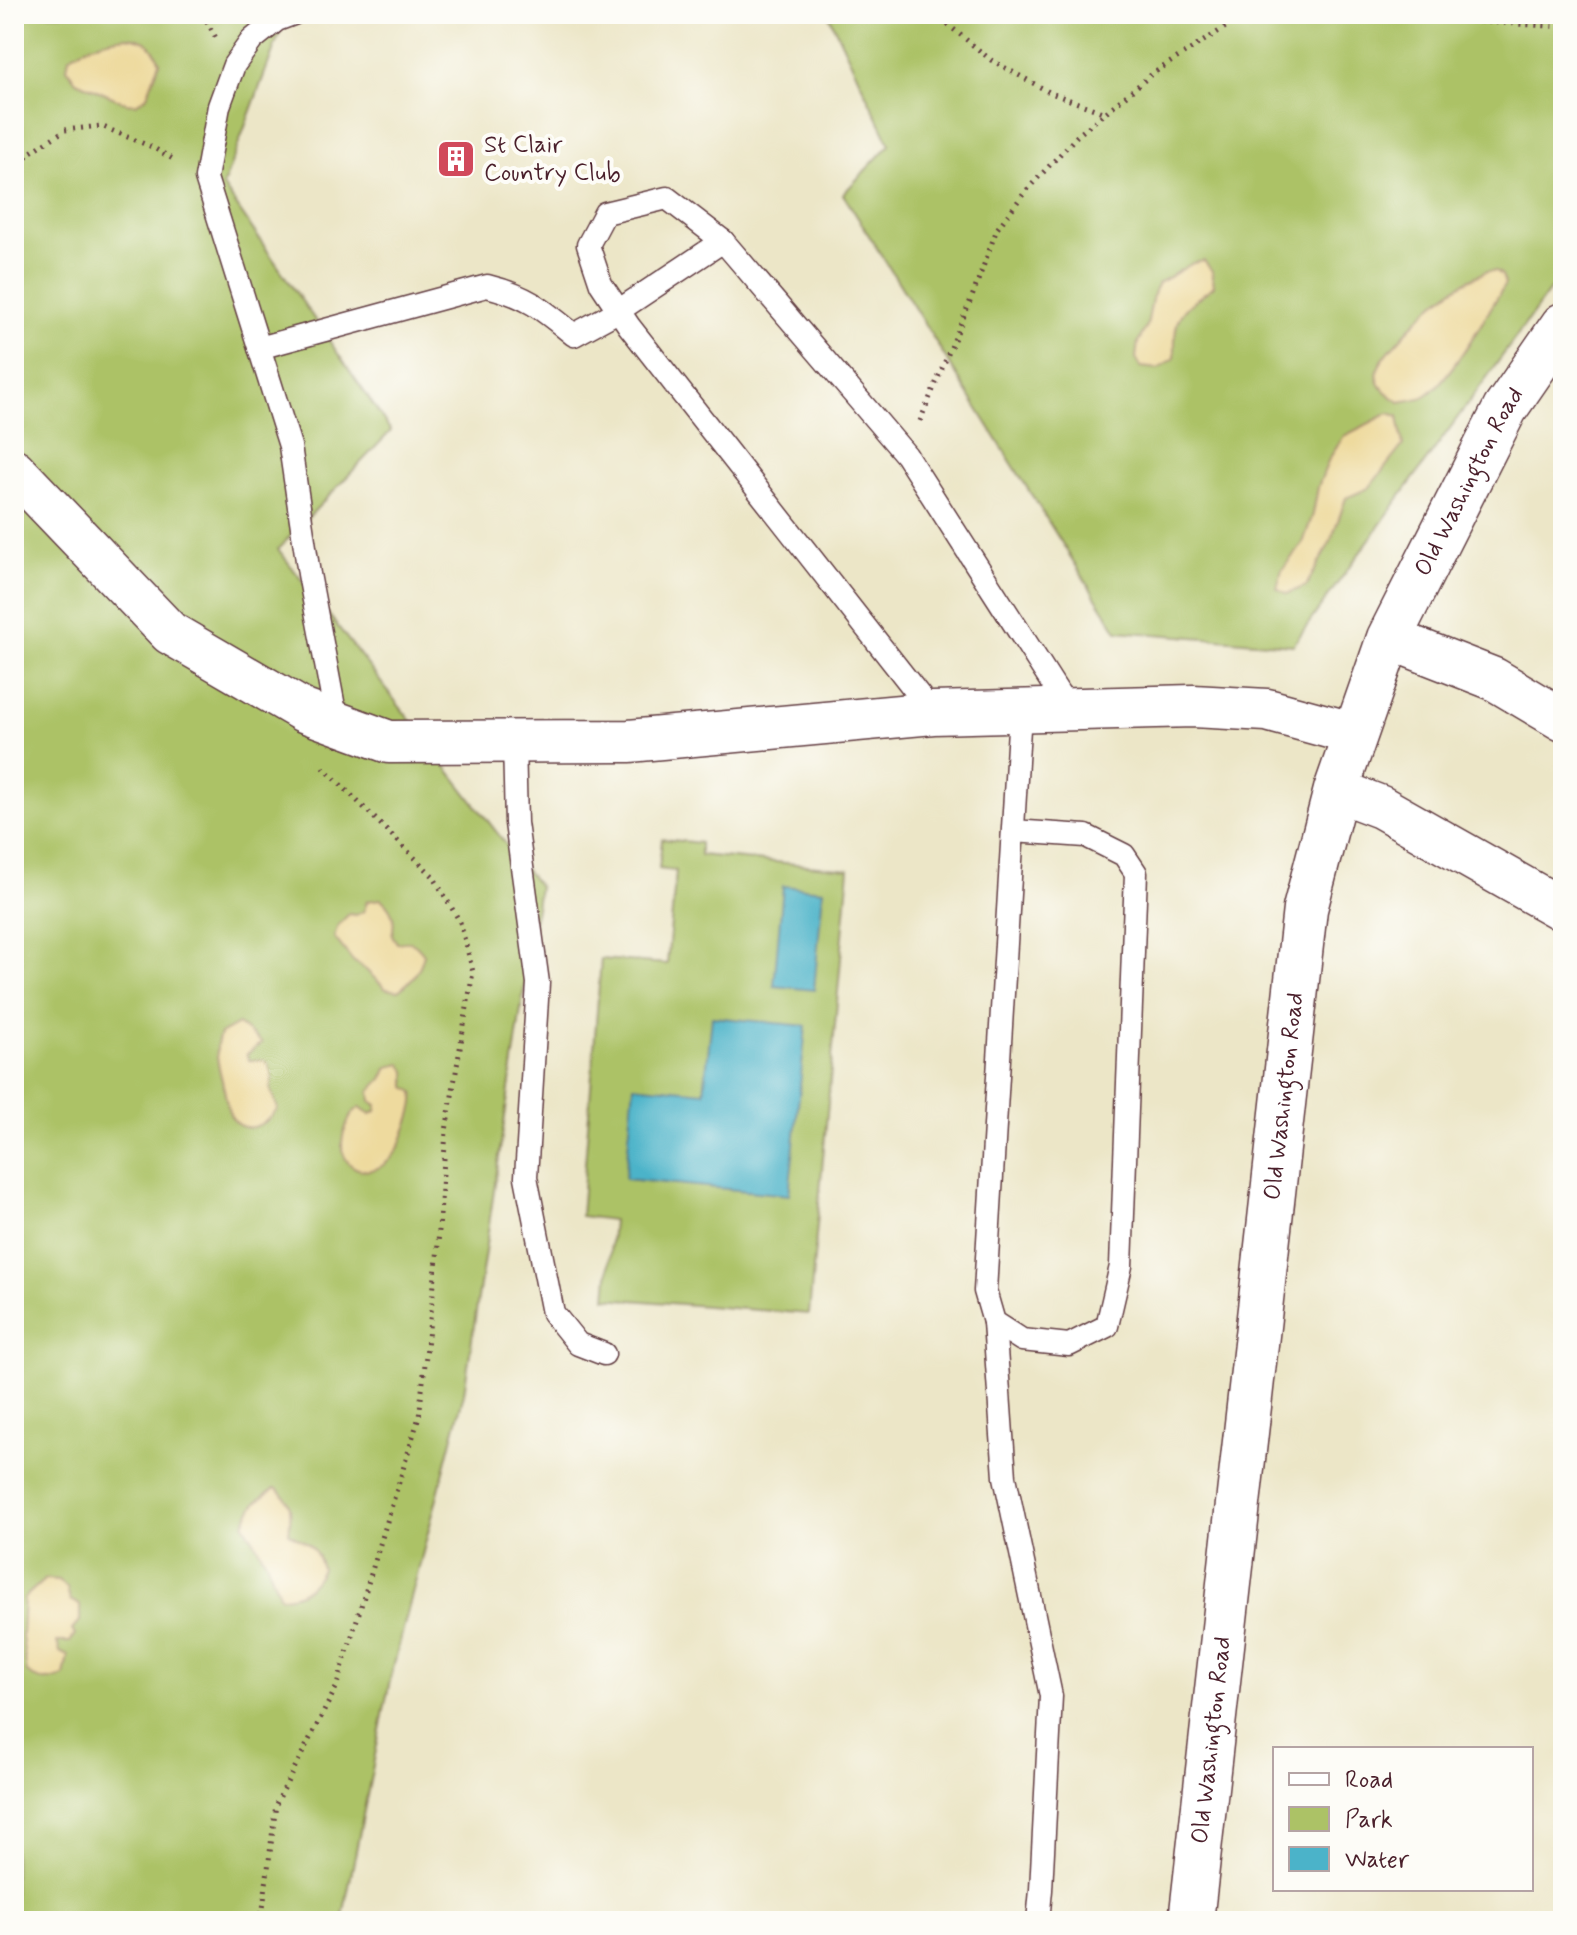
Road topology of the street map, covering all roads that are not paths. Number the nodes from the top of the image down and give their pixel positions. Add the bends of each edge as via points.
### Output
1 (293, 14) edge
2 (723, 241) junction
3 (618, 311) junction
4 (1563, 325) edge
5 (259, 348) junction
6 (14, 470) edge
7 (1389, 638) junction
8 (1068, 708) junction
9 (1020, 712) junction
10 (933, 713) junction
11 (320, 717) junction
12 (1563, 720) edge
13 (1355, 734) junction
14 (514, 741) junction
15 (1336, 790) junction
16 (1013, 831) junction
17 (1563, 910) edge
18 (994, 1322) junction
19 (604, 1354) dead end
20 (1038, 1921) edge
21 (1191, 1921) edge

1 - 5 lane via 252,40 234,65 209,147 206,178
2 - 3 lane
2 - 3 lane via 667,198 605,213 588,245 601,284
2 - 8 lane via 906,455
3 - 5 lane via 574,335 534,302 487,286
3 - 10 lane
4 - 7 street, Old Washington Road via 1505,409
5 - 11 lane via 290,446 309,574
6 - 11 street via 170,633
7 - 12 street via 1494,679
7 - 13 street, Old Washington Road
8 - 9 street
8 - 13 street via 1267,710
9 - 10 street
9 - 16 lane
10 - 14 street via 629,741
11 - 14 street via 389,742
13 - 15 street, Old Washington Road
14 - 19 lane via 516,823 538,983 526,1177 553,1313 578,1344
15 - 17 street via 1381,807
15 - 21 street, Old Washington Road via 1305,909
16 - 18 lane via 985,1291
16 - 18 lane via 1086,836 1124,855 1136,873 1121,1266 1107,1326 1069,1345 1022,1340
18 - 20 lane via 1005,1477 1051,1696

